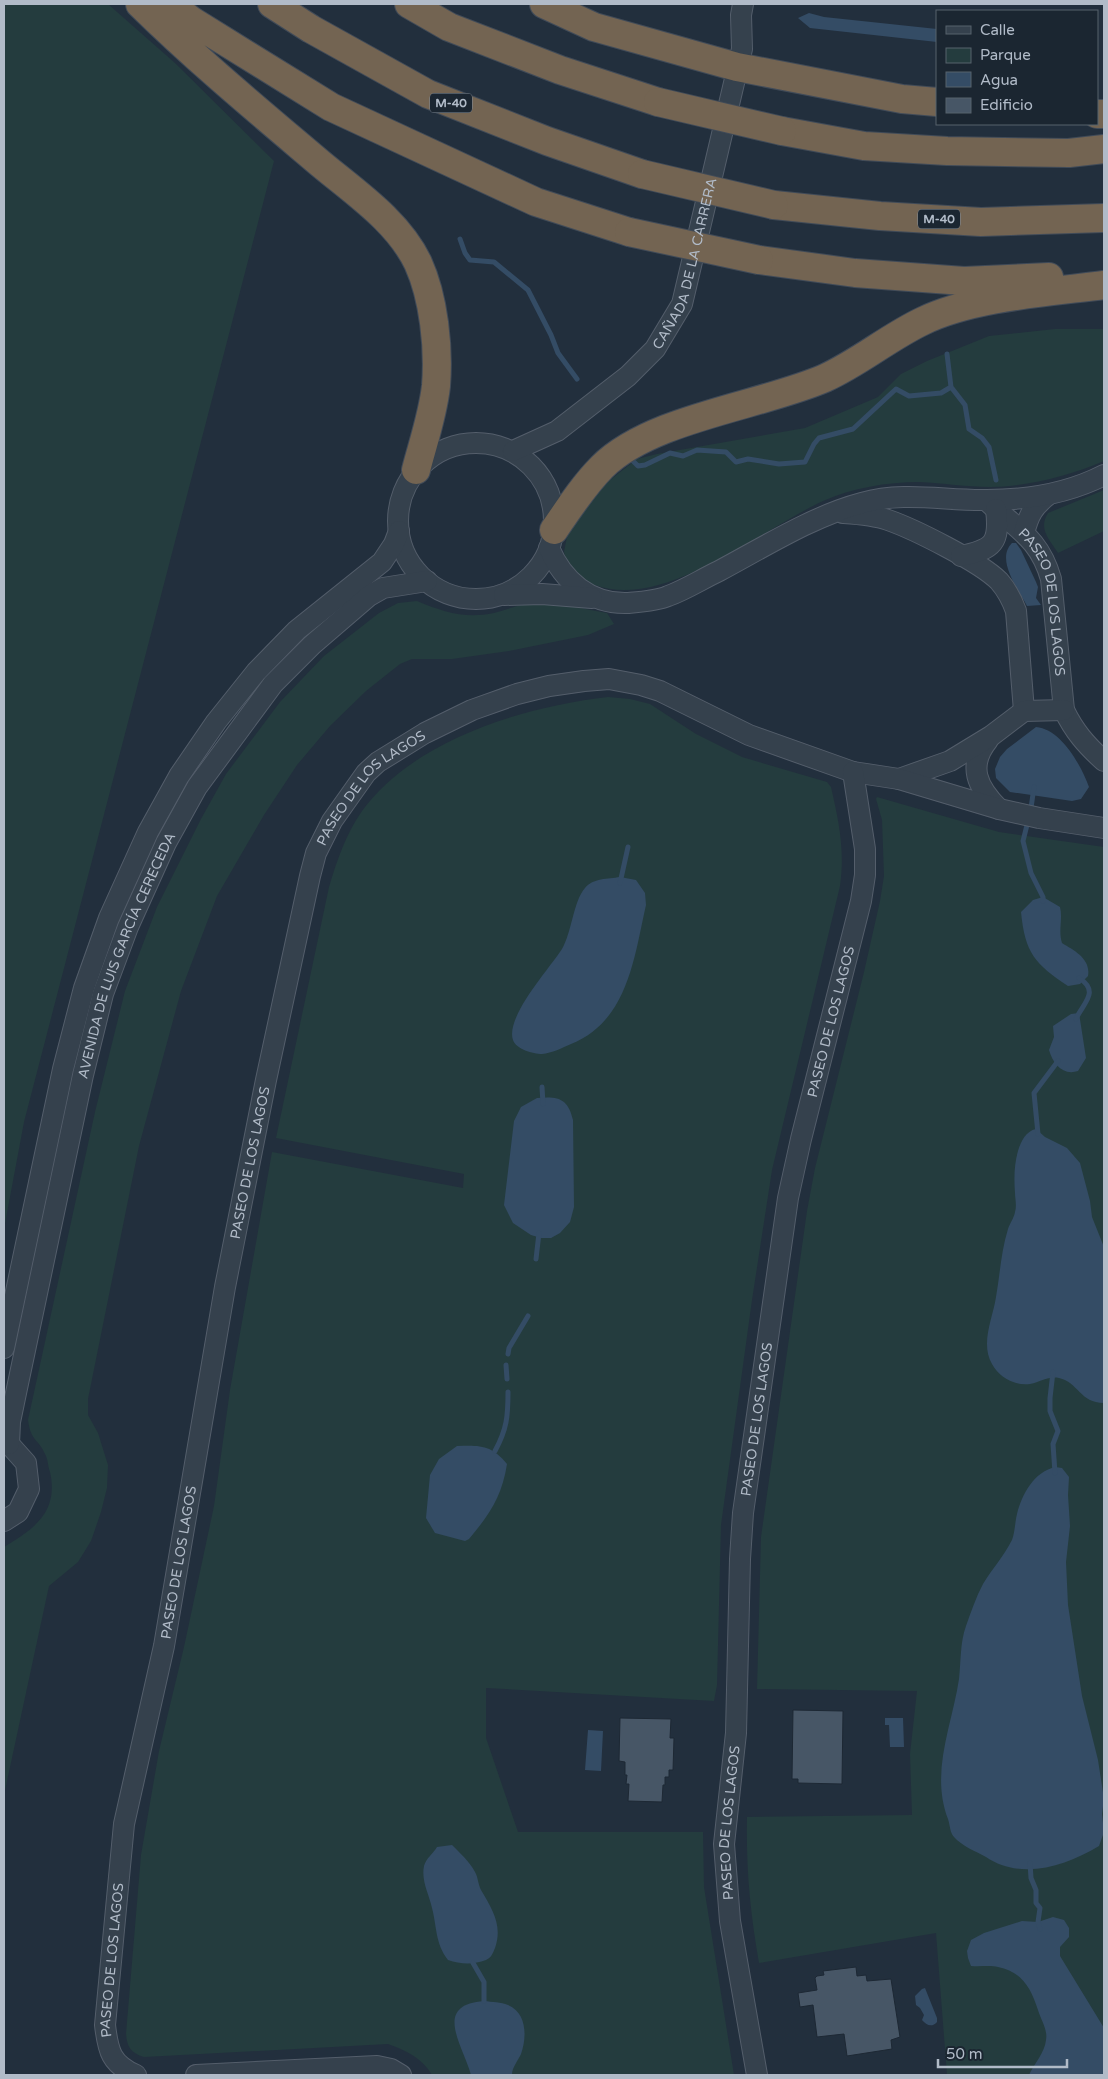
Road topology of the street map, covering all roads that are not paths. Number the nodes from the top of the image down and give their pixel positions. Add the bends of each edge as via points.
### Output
1 (140, 4) edge
2 (170, 4) edge
3 (272, 4) edge
4 (409, 4) edge
5 (544, 4) edge
6 (743, 4) edge
7 (737, 67) junction
8 (936, 102) edge
9 (1104, 149) edge
10 (1104, 218) edge
11 (1104, 271) edge
12 (1104, 285) edge
13 (513, 451) junction
14 (416, 470) junction
15 (1104, 475) edge
16 (1048, 495) junction
17 (916, 497) junction
18 (991, 505) junction
19 (832, 513) junction
20 (907, 528) junction
21 (399, 531) junction
22 (1024, 533) junction
23 (552, 539) junction
24 (961, 556) junction
25 (427, 581) junction
26 (500, 595) junction
27 (599, 599) junction
28 (1064, 710) junction
29 (1024, 711) junction
30 (991, 736) junction
31 (1104, 761) edge
32 (853, 772) junction
33 (899, 779) junction
34 (999, 809) junction
35 (1104, 813) edge
36 (1095, 827) edge
37 (4, 1348) edge
38 (6, 1443) edge
39 (4, 1521) edge
40 (136, 2075) edge
41 (196, 2075) edge
42 (401, 2075) edge
43 (757, 2075) edge

1 - 14 highway via 178,42 362,198 396,231 418,263 430,302 436,340 436,386
2 - 11 highway, bridge via 331,108 536,202 630,232 759,260 855,273 964,280
3 - 10 highway, M-40, bridge via 428,94 546,141 642,174 774,205 880,216 981,222
4 - 9 highway, bridge via 458,30 560,70 658,102 782,131 864,146 946,151 1069,153
5 - 7 highway via 594,27
6 - 7 street, CAÑADA DE LA CARRERA via 742,49
7 - 8 highway
7 - 13 street, CAÑADA DE LA CARRERA via 682,304 655,349 628,376 557,431
12 - 23 highway via 957,308 924,320 825,378 651,436 624,449 603,466
13 - 14 street via 493,444 472,442 432,456
13 - 23 street via 532,465 545,484 553,506
14 - 21 street via 399,509
15 - 16 street
16 - 18 street
16 - 22 street via 1035,505
17 - 18 street
17 - 19 street via 864,502
17 - 20 street via 909,503 906,513
18 - 22 street, PASEO DE LOS LAGOS
18 - 24 street, PASEO DE LOS LAGOS via 998,532 994,540 987,548
19 - 20 street, PASEO DE LOS LAGOS via 887,519
19 - 27 street via 667,597 626,603
20 - 24 street, PASEO DE LOS LAGOS
21 - 25 street via 404,550
21 - 37 street, AVENIDA DE LUIS GARCÍA CERECEDA via 382,562 297,630 256,672 179,776 148,832 109,918 84,988 63,1070
22 - 28 street, PASEO DE LOS LAGOS via 1039,548 1051,579
23 - 26 street via 535,572
23 - 27 street via 556,564 580,590
24 - 29 street, PASEO DE LOS LAGOS via 1000,582 1016,611
25 - 26 street via 439,589 469,598
25 - 38 street, AVENIDA DE LUIS GARCÍA CERECEDA via 383,588 369,596 273,684 197,787 166,843 128,927 103,994
26 - 27 street via 542,594
28 - 29 street
28 - 31 street, PASEO DE LOS LAGOS via 1077,734
29 - 30 street, PASEO DE LOS LAGOS
30 - 33 street, PASEO DE LOS LAGOS via 950,761
30 - 34 street, PASEO DE LOS LAGOS via 981,749 976,770 987,797
32 - 33 street, PASEO DE LOS LAGOS
32 - 40 street, PASEO DE LOS LAGOS via 749,735 660,691 609,679 584,681 516,694 472,710 424,734 366,773 332,821 316,853 310,876 266,1080 225,1287 164,1646 124,1824 105,2025 111,2057 126,2071
32 - 43 street, PASEO DE LOS LAGOS via 865,849 865,875 788,1198 743,1513 736,1733 724,1844 730,1921
33 - 34 street, PASEO DE LOS LAGOS
34 - 36 street, PASEO DE LOS LAGOS
35 - 36 street, PASEO DE LOS LAGOS
38 - 39 street via 26,1463 30,1489 18,1512
41 - 42 street via 377,2066

